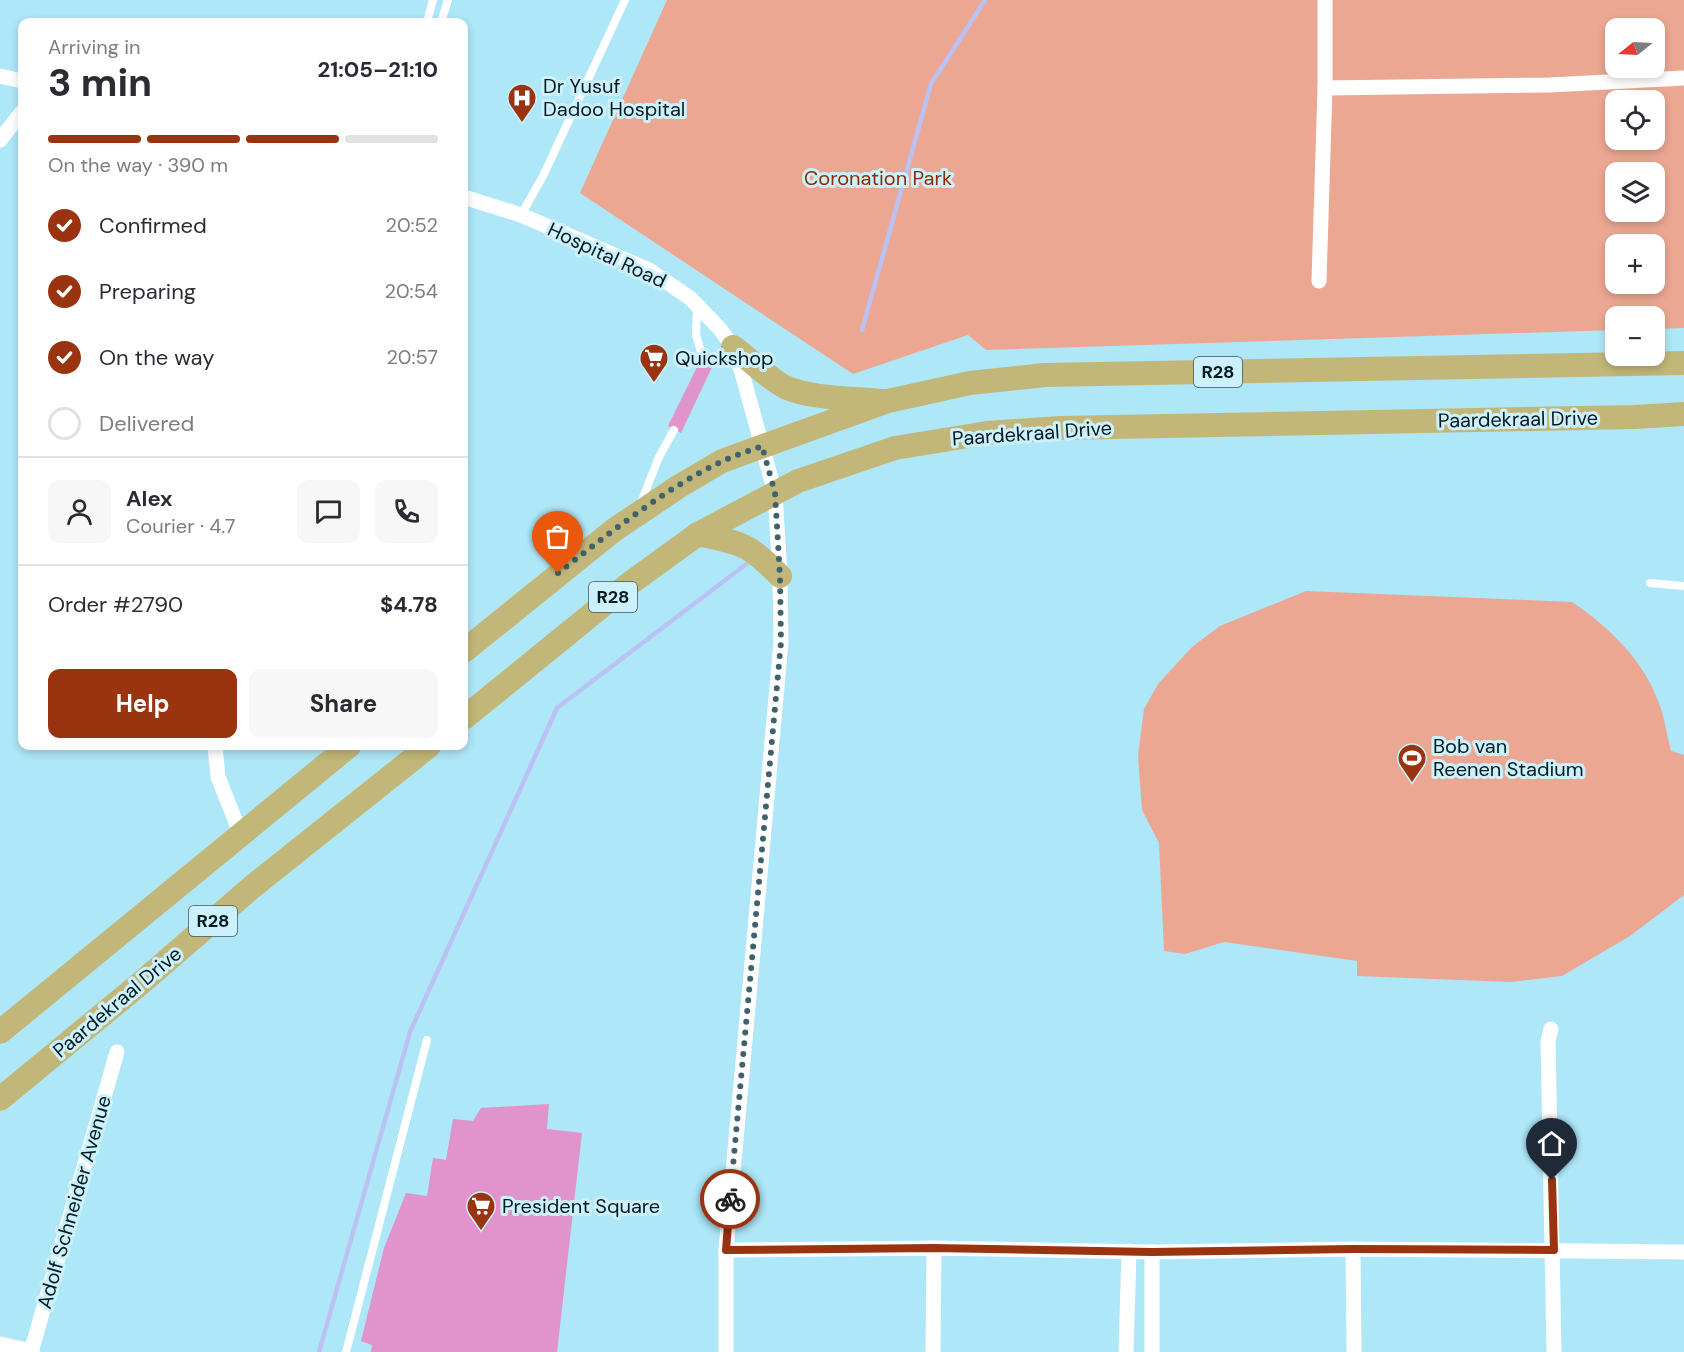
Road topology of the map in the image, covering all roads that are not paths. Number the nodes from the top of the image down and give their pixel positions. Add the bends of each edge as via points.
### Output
1 (433, 0) edge
2 (448, 0) edge
3 (626, 0) edge
4 (1325, 0) edge
5 (429, 18) edge
6 (442, 18) edge
7 (0, 76) edge
8 (1684, 78) edge
9 (18, 80) edge
10 (1325, 88) junction
11 (18, 117) edge
12 (0, 140) edge
13 (468, 197) edge
14 (521, 215) junction
15 (1319, 281) dead end
16 (697, 304) junction
17 (733, 347) junction
18 (704, 362) dead end
19 (1684, 363) edge
20 (888, 402) junction
21 (1684, 414) edge
22 (674, 430) dead end
23 (762, 446) junction
24 (775, 493) junction
25 (636, 515) junction
26 (698, 534) junction
27 (780, 576) junction
28 (1650, 584) dead end
29 (1684, 586) edge
30 (468, 648) edge
31 (468, 715) edge
32 (215, 750) edge
33 (344, 750) edge
34 (424, 750) edge
35 (241, 835) junction
36 (1551, 1029) dead end
37 (0, 1032) edge
38 (427, 1040) dead end
39 (117, 1052) dead end
40 (0, 1099) edge
41 (934, 1248) junction
42 (1353, 1249) junction
43 (726, 1250) junction
44 (1554, 1250) junction
45 (1129, 1251) junction
46 (1152, 1252) junction
47 (1684, 1252) edge
48 (0, 1344) edge
49 (32, 1351) edge
50 (346, 1352) edge
51 (726, 1352) edge
52 (933, 1352) edge
53 (1126, 1352) edge
54 (1152, 1352) edge
55 (1354, 1352) edge
56 (1554, 1352) edge

1 - 5 lane
2 - 6 lane
3 - 14 lane
4 - 10 street
7 - 9 street
8 - 10 street via 1550,85
10 - 15 street
11 - 12 street
13 - 14 street, Hospital Road
14 - 16 street, Hospital Road via 649,270
16 - 17 street, Hospital Road
16 - 18 lane via 696,335
17 - 20 main road via 787,388
17 - 23 street, Hospital Road
19 - 20 main road, R28 via 1045,375 962,384
20 - 23 main road, R28
21 - 24 main road, Paardekraal Drive / R28 via 1060,428 987,433 895,448 798,481
22 - 25 lane
23 - 24 street, Hospital Road
23 - 25 main road, R28 via 722,461
24 - 26 main road, Paardekraal Drive / R28
24 - 27 street, Hospital Road
25 - 30 main road, R28
26 - 27 main road via 739,542
26 - 31 main road, Paardekraal Drive / R28 via 629,584
27 - 43 street, Hospital Road via 776,710
28 - 29 lane
32 - 35 street via 218,777
33 - 35 main road, R28
34 - 40 main road, Paardekraal Drive / R28 via 252,887
35 - 37 main road, R28
36 - 44 street via 1548,1041
38 - 50 lane
39 - 49 street, Adolf Schneider Avenue
41 - 43 street
41 - 45 street
41 - 52 street
42 - 44 street
42 - 46 street
42 - 55 street
43 - 51 street, Hospital Road
44 - 47 street
44 - 56 street
45 - 46 street
45 - 53 street
46 - 54 street
48 - 49 street

